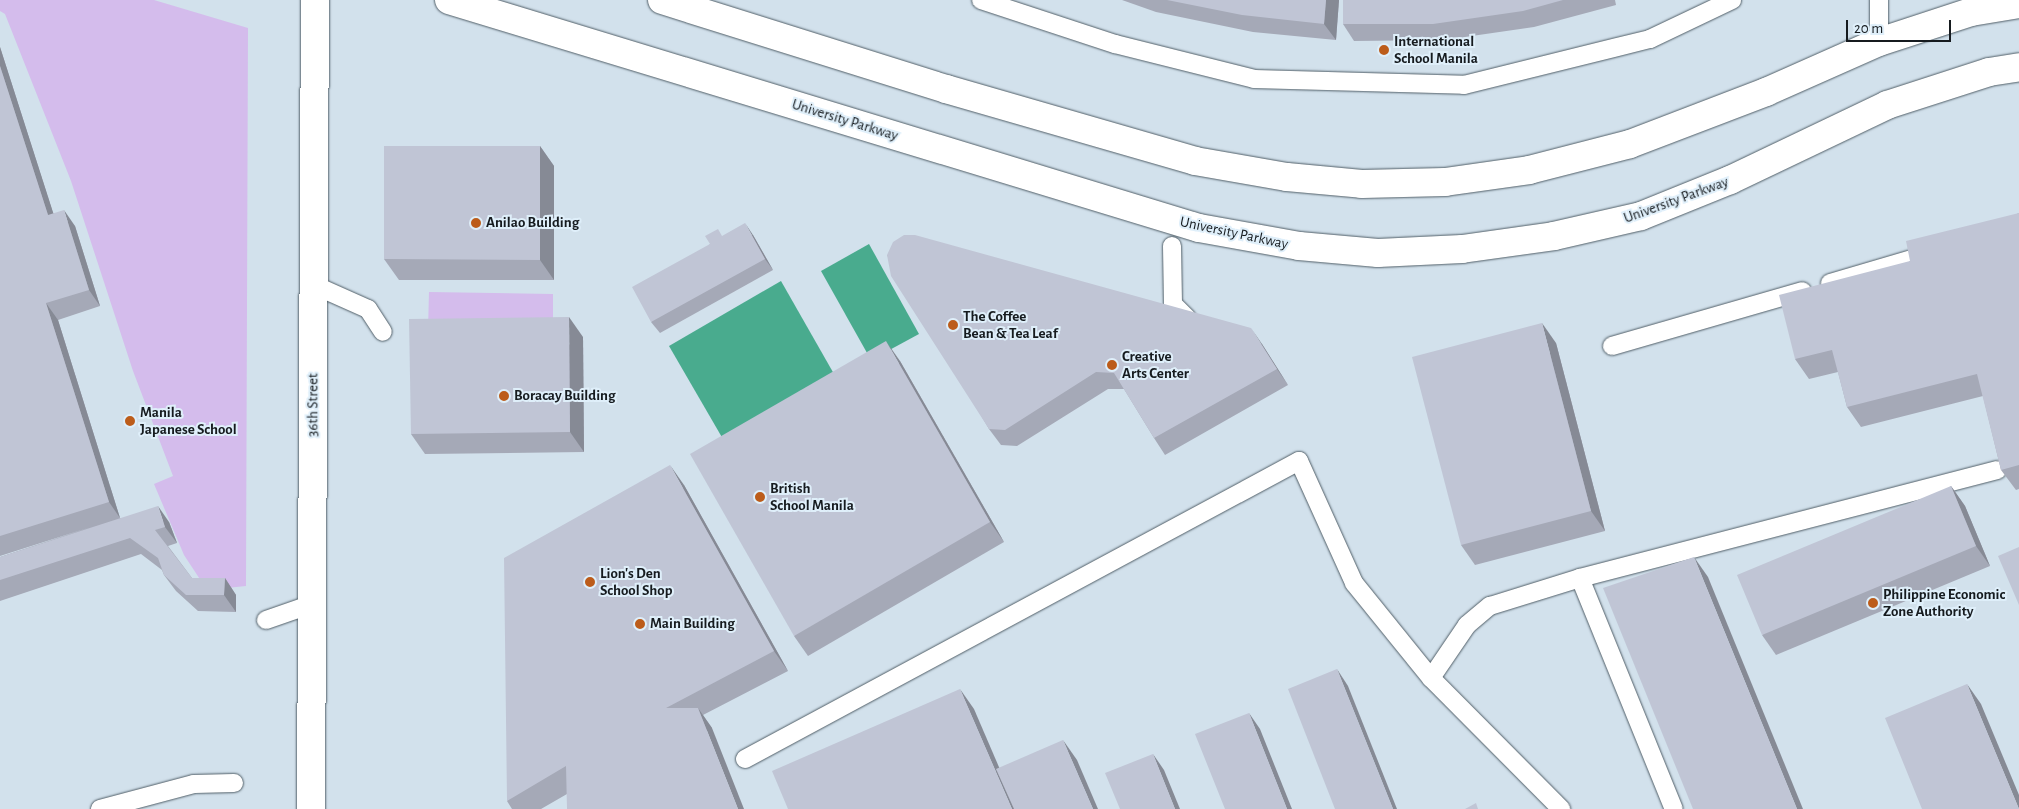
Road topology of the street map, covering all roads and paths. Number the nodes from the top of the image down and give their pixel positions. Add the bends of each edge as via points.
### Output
1 (314, 0) edge
2 (448, 0) edge
3 (662, 0) edge
4 (981, 0) edge
5 (1732, 0) edge
6 (1879, 0) edge
7 (2019, 4) edge
8 (1879, 42) junction
9 (2019, 67) edge
10 (1172, 246) dead end
11 (1953, 247) edge
12 (314, 285) junction
13 (1187, 318) edge
14 (383, 332) dead end
15 (1612, 346) dead end
16 (1997, 470) edge
17 (1580, 578) junction
18 (312, 604) junction
19 (266, 620) dead end
20 (1431, 678) junction
21 (745, 759) dead end
22 (234, 783) dead end
23 (100, 809) edge
24 (311, 809) edge
25 (1561, 809) edge
26 (1674, 809) edge

1 - 12 main road, 36th Street
2 - 9 main road, University Parkway via 1199,228 1300,246 1378,253 1462,249 1517,242 1641,216 1730,180 1887,105 1989,72
3 - 8 main road via 946,89 1195,161 1287,177 1362,184 1445,182 1529,170 1630,144 1766,92
4 - 5 lane via 1115,44 1254,79 1464,85 1650,39
6 - 8 lane
7 - 8 main road via 1971,12
10 - 13 lane via 1173,304
11 - 15 lane
12 - 14 lane via 368,308
12 - 18 main road, 36th Street
16 - 17 lane
17 - 20 lane via 1490,606 1467,625
17 - 26 lane
18 - 19 lane
18 - 24 main road, 36th Street
20 - 21 lane via 1354,583 1299,461
20 - 25 lane
22 - 23 lane via 194,784

